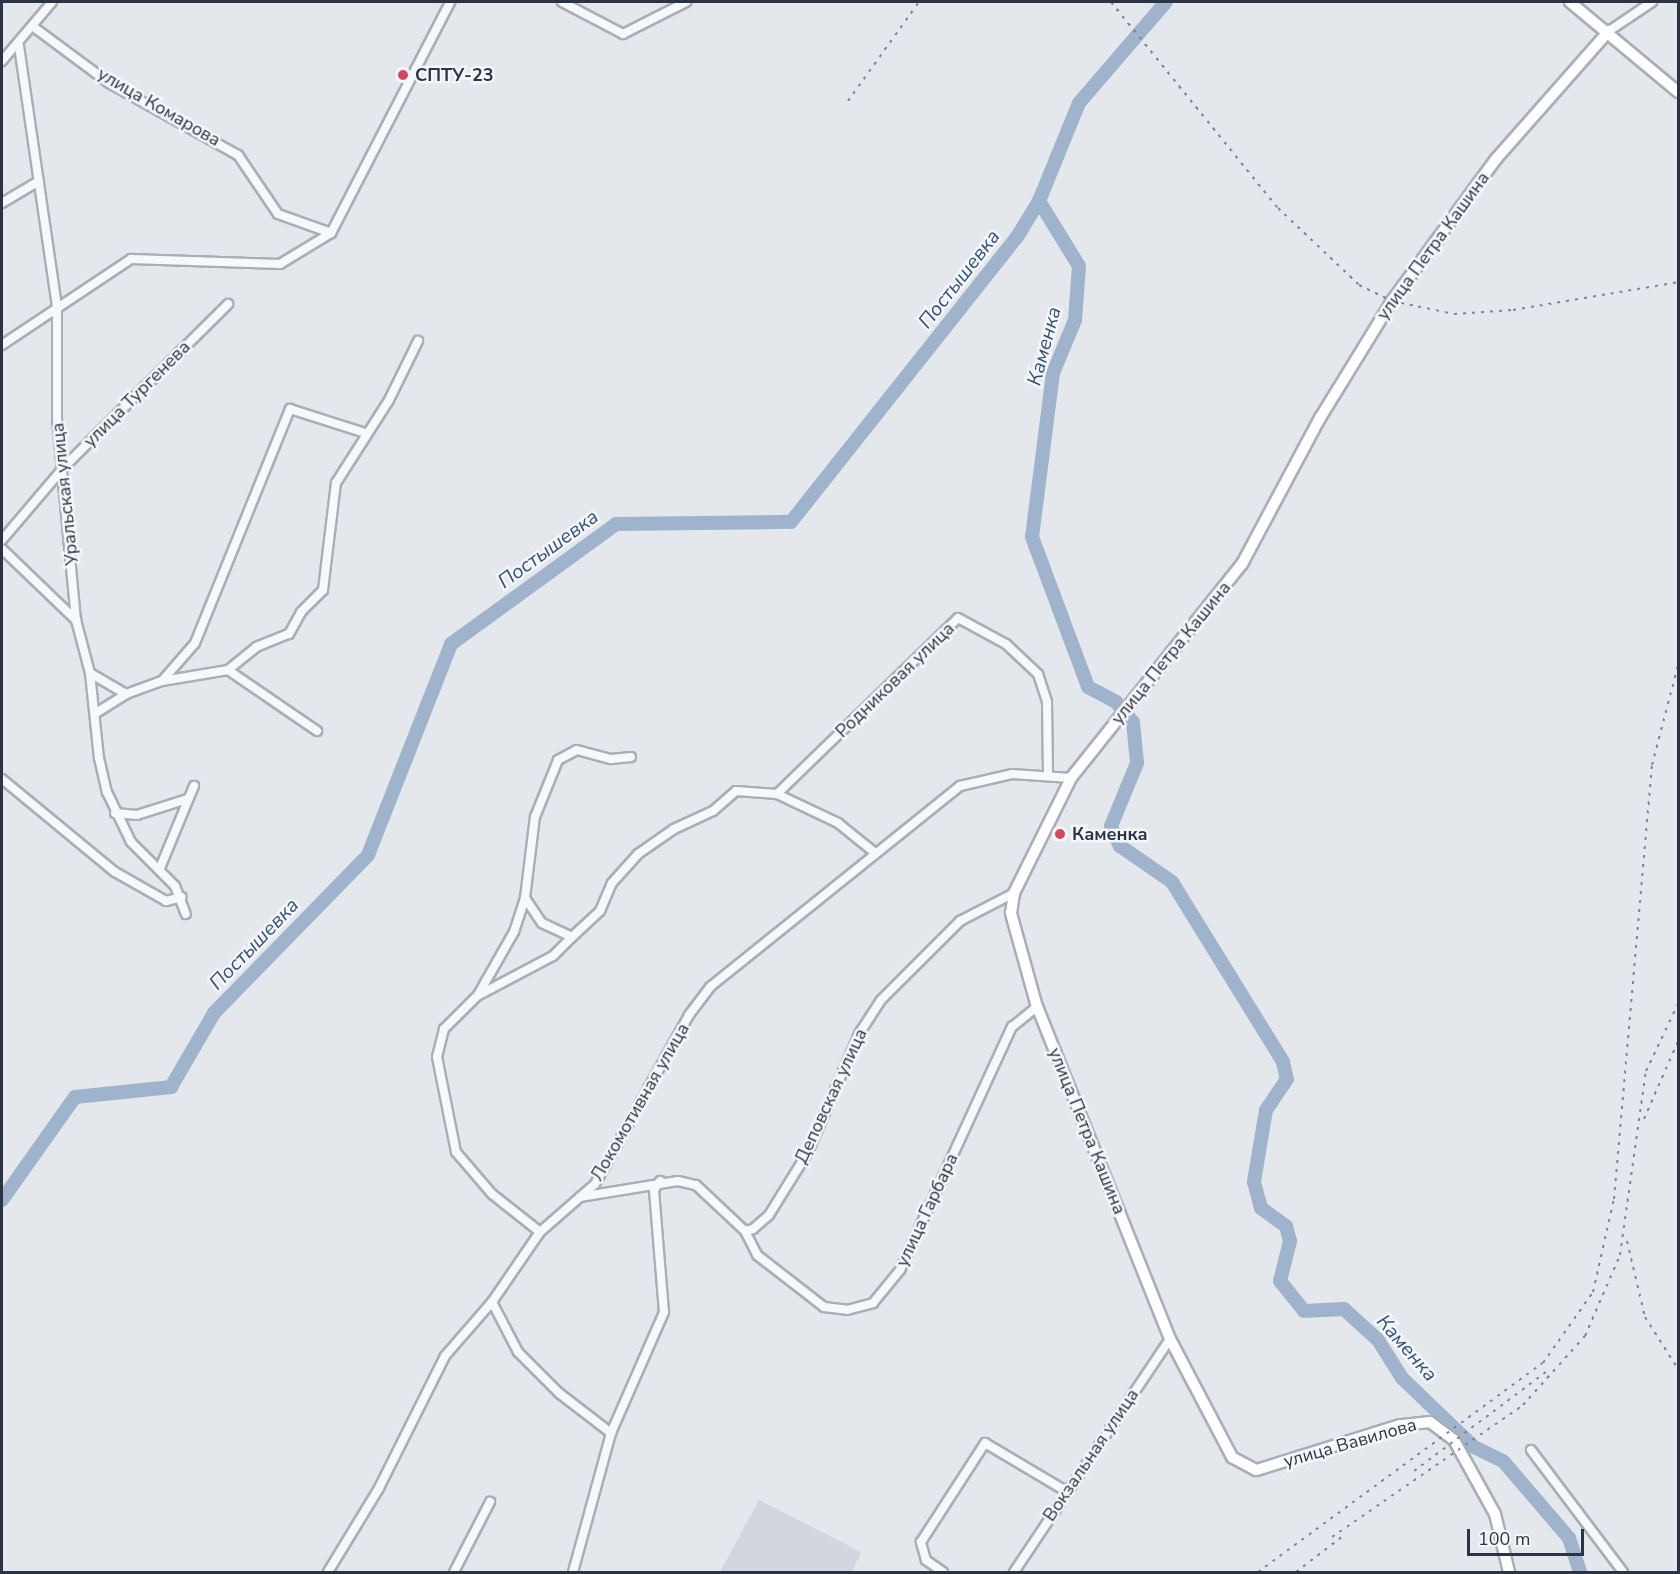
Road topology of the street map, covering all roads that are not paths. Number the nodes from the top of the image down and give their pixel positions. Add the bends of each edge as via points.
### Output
1 (52, 2) edge
2 (450, 2) edge
3 (562, 2) edge
4 (686, 2) edge
5 (1570, 2) edge
6 (1652, 2) edge
7 (34, 28) junction
8 (1609, 31) junction
9 (18, 46) junction
10 (2, 61) edge
11 (1678, 92) edge
12 (39, 181) junction
13 (2, 203) edge
14 (331, 233) junction
15 (228, 304) dead end
16 (57, 308) junction
17 (418, 341) dead end
18 (2, 345) edge
19 (365, 433) junction
20 (65, 466) junction
21 (2, 540) edge
22 (2, 549) edge
23 (76, 620) junction
24 (228, 670) junction
25 (90, 673) junction
26 (162, 681) junction
27 (126, 694) junction
28 (96, 713) junction
29 (317, 731) dead end
30 (631, 757) dead end
31 (1048, 774) junction
32 (2, 778) edge
33 (1071, 778) junction
34 (194, 786) dead end
35 (777, 794) junction
36 (187, 799) junction
37 (116, 813) junction
38 (874, 852) junction
39 (160, 868) junction
40 (1014, 893) junction
41 (182, 897) junction
42 (525, 898) junction
43 (186, 914) dead end
44 (572, 937) junction
45 (478, 995) junction
46 (1037, 1007) junction
47 (660, 1181) junction
48 (580, 1197) junction
49 (746, 1231) junction
50 (540, 1232) junction
51 (492, 1302) junction
52 (1170, 1339) junction
53 (611, 1433) junction
54 (1531, 1450) dead end
55 (1066, 1491) junction
56 (490, 1502) dead end
57 (328, 1572) edge
58 (454, 1572) edge
59 (573, 1572) edge
60 (943, 1572) edge
61 (1014, 1572) edge
62 (1509, 1572) edge
63 (1623, 1572) edge

1 - 7 street
2 - 14 street
3 - 4 street via 623,34
5 - 8 main road
6 - 8 street
7 - 9 street
7 - 14 street, улица Комарова via 109,83 238,154 279,214
8 - 11 main road
8 - 33 main road, улица Петра Кашина via 1496,159 1392,301 1320,418 1242,564
9 - 10 street
9 - 12 street, Уральская улица
12 - 13 street
12 - 16 street, Уральская улица
14 - 16 street via 280,264 131,259
15 - 20 street, улица Тургенева
16 - 18 street
16 - 20 street, Уральская улица via 57,419
17 - 19 street
19 - 24 street via 336,483 323,590 301,612 289,634 256,647
19 - 26 street via 290,409 250,497 195,643
20 - 21 street, улица Тургенева
20 - 23 street, Уральская улица
22 - 23 street
23 - 25 street, Уральская улица
24 - 26 street
24 - 29 street
25 - 27 street
25 - 28 street, Уральская улица
26 - 27 street
27 - 28 street
28 - 37 street, Уральская улица via 99,758
30 - 42 street via 610,759 577,750 558,760 535,817
31 - 33 street, Локомотивная улица
31 - 35 street, Родниковая улица via 1047,702 1038,674 1006,644 958,618
31 - 38 street, Локомотивная улица via 976,778
32 - 41 street via 115,872 166,901
33 - 40 main road, улица Петра Кашина
34 - 36 street
35 - 38 street via 838,823
35 - 44 street via 736,790 713,811 697,816 638,854 612,884 600,911
36 - 37 street via 137,815
36 - 39 street
37 - 39 street, Уральская улица via 144,859
38 - 48 street, Локомотивная улица via 710,987 689,1015 595,1184
39 - 41 street, Уральская улица
40 - 46 main road, улица Петра Кашина via 1012,930
40 - 49 street, Деповская улица via 960,921 881,1000 859,1034 808,1152 769,1215
41 - 43 street, Уральская улица
42 - 44 street via 542,922
42 - 45 street via 514,932
44 - 45 street via 553,956
45 - 50 street via 444,1029 437,1057 449,1137 492,1194
46 - 49 street, улица Гарбара via 1012,1027 900,1270 873,1303 847,1310 824,1307 757,1255
46 - 52 main road, улица Петра Кашина
47 - 48 street
47 - 49 street via 696,1185
47 - 53 street via 654,1190 663,1312
48 - 50 street, Локомотивная улица
50 - 51 street, Локомотивная улица
51 - 53 street via 518,1352 559,1393
51 - 57 street, Локомотивная улица via 446,1356 379,1488
52 - 55 street, Вокзальная улица
52 - 62 main road, улица Вавилова via 1205,1413 1232,1457 1250,1468 1293,1460 1401,1425 1420,1421 1437,1426 1454,1440 1495,1514
53 - 59 street
54 - 63 street
55 - 60 street via 986,1443 921,1542 926,1560
55 - 61 street, Вокзальная улица
56 - 58 street

